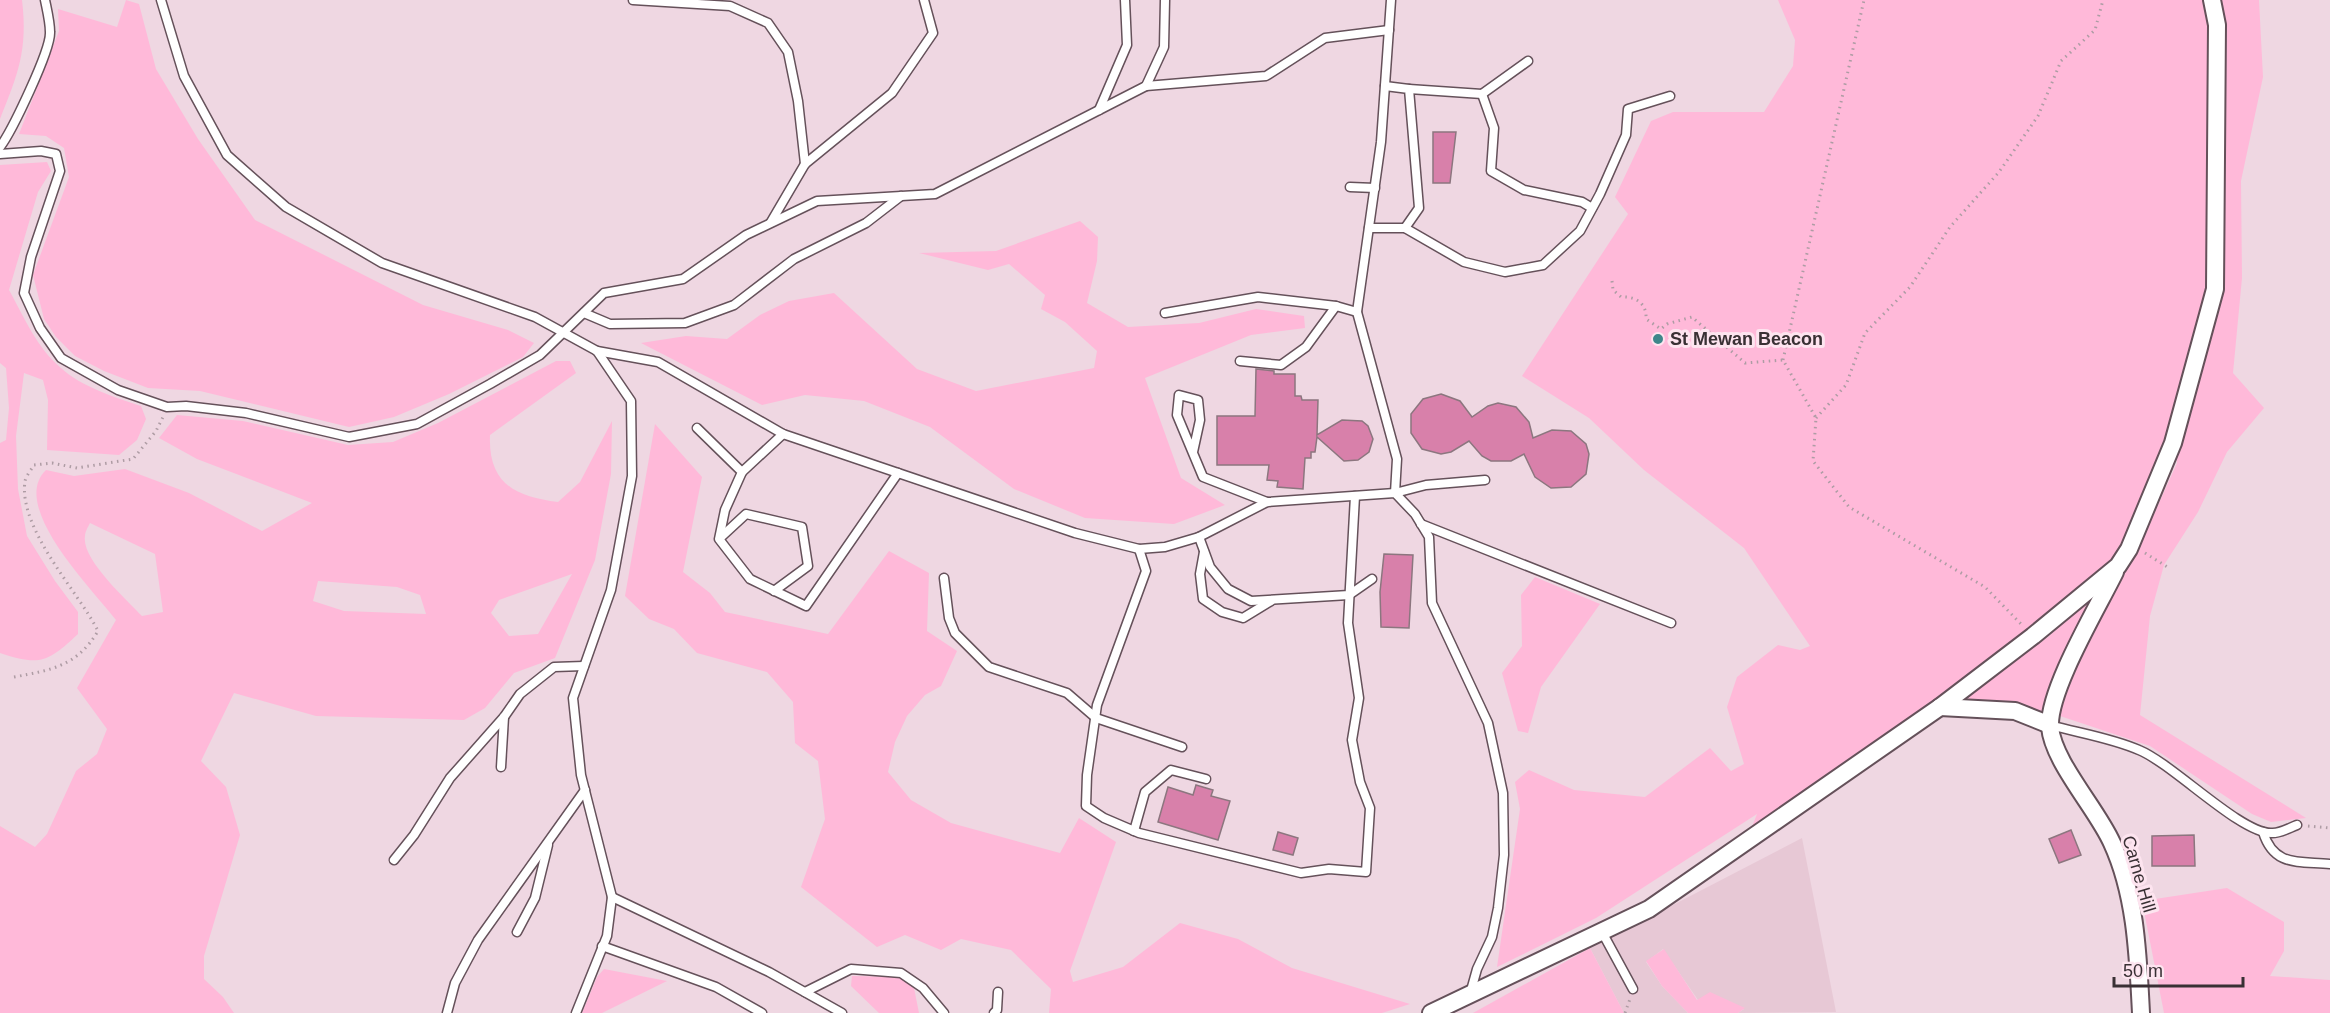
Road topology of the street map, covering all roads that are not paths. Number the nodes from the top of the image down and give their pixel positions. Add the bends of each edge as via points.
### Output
1 (45, 0) edge
2 (161, 0) edge
3 (633, 0) edge
4 (924, 0) edge
5 (1125, 0) edge
6 (1165, 0) edge
7 (1391, 0) edge
8 (2211, 0) edge
9 (1389, 30) junction
10 (1528, 61) dead end
11 (1146, 86) junction
12 (1385, 86) junction
13 (1409, 88) junction
14 (1482, 94) junction
15 (1670, 96) dead end
16 (1099, 110) junction
17 (0, 147) edge
18 (0, 154) edge
19 (805, 164) junction
20 (1350, 187) dead end
21 (1375, 188) junction
22 (901, 196) junction
23 (1592, 208) junction
24 (771, 223) junction
25 (1369, 228) junction
26 (1405, 228) junction
27 (1336, 306) junction
28 (1357, 312) junction
29 (584, 313) junction
30 (1165, 313) dead end
31 (565, 333) junction
32 (597, 351) junction
33 (1240, 361) dead end
34 (697, 428) dead end
35 (783, 434) junction
36 (1193, 452) junction
37 (742, 472) junction
38 (898, 473) junction
39 (1485, 480) dead end
40 (1395, 493) junction
41 (1355, 496) junction
42 (1267, 501) junction
43 (1421, 524) junction
44 (1199, 537) junction
45 (720, 538) junction
46 (1139, 549) junction
47 (1204, 551) junction
48 (2118, 566) junction
49 (944, 578) dead end
50 (1372, 579) dead end
51 (774, 591) junction
52 (1349, 596) junction
53 (1275, 598) junction
54 (1671, 623) dead end
55 (584, 666) junction
56 (1940, 706) junction
57 (504, 717) junction
58 (1095, 718) junction
59 (2050, 726) junction
60 (1182, 747) dead end
61 (501, 767) dead end
62 (1206, 779) dead end
63 (585, 790) junction
64 (2297, 825) road end
65 (1134, 831) junction
66 (2263, 832) junction
67 (550, 839) junction
68 (394, 860) dead end
69 (2330, 864) edge
70 (612, 897) junction
71 (517, 932) dead end
72 (1602, 932) junction
73 (602, 946) junction
74 (1633, 989) dead end
75 (805, 992) junction
76 (998, 993) dead end
77 (1470, 995) junction
78 (447, 1013) edge
79 (576, 1013) edge
80 (762, 1013) edge
81 (842, 1013) edge
82 (944, 1013) edge
83 (994, 1013) edge
84 (1431, 1013) edge
85 (2141, 1013) edge

1 - 17 lane via 51,34 9,135
2 - 31 lane via 184,76 227,155 286,207 382,263 535,317
3 - 19 lane via 730,6 768,23 788,52
4 - 19 lane via 933,33 892,93
5 - 16 lane via 1127,45
6 - 11 lane via 1164,47
7 - 9 lane
8 - 48 street, Carne Hill via 2217,25 2216,289 2173,443
9 - 11 lane via 1324,38 1266,76
9 - 12 lane
10 - 14 lane
11 - 16 lane
12 - 13 lane
12 - 21 lane
13 - 14 lane
13 - 26 lane via 1419,208
14 - 23 lane via 1494,128 1491,171 1524,190 1582,202
15 - 23 lane via 1628,108 1626,135
16 - 22 lane via 935,194
18 - 31 lane via 56,154 60,171 31,257 24,293 40,328 61,358 118,390 167,407 246,413 349,437 417,424 540,355
19 - 24 lane
20 - 21 lane
21 - 25 lane
22 - 24 lane via 817,201
22 - 29 lane via 866,223 794,259 734,305 695,320 610,324
23 - 26 lane via 1580,231 1543,265 1505,272 1464,262
24 - 29 lane via 746,235 683,279 604,293
25 - 26 lane
25 - 28 lane
27 - 28 lane
27 - 30 lane via 1258,297
27 - 33 lane via 1306,347 1281,364
28 - 40 lane via 1397,459
29 - 31 lane
31 - 32 lane
32 - 35 lane via 658,362
32 - 55 lane via 631,401 632,476 611,590
34 - 37 lane
35 - 37 lane
35 - 38 lane
36 - 36 lane via 1177,415 1179,395 1198,400 1200,420
36 - 42 lane via 1203,477
37 - 45 lane via 725,510
38 - 46 lane via 1075,533
38 - 51 lane via 806,606
39 - 40 lane
40 - 41 lane
40 - 43 lane
41 - 42 lane
41 - 52 lane
42 - 44 lane
43 - 54 lane
43 - 77 lane via 1429,537 1432,603 1488,723 1503,793 1504,855 1498,908 1492,937
44 - 46 lane via 1165,547
44 - 47 lane
45 - 51 lane via 750,579
45 - 51 lane via 746,513 802,527 808,566
46 - 58 lane via 1146,571
47 - 53 lane via 1210,567 1228,589 1251,602
47 - 53 lane via 1200,574 1203,599 1222,612 1243,618
48 - 56 street
48 - 59 street, Carne Hill via 2058,691
49 - 58 lane via 955,633 989,667 1066,693
50 - 52 lane
52 - 53 lane
52 - 65 lane via 1348,623 1359,698 1352,740 1360,782 1370,808 1366,872 1300,873
55 - 57 lane via 554,667 520,694
55 - 63 lane via 573,698
56 - 59 street via 2015,711
56 - 72 street via 1649,909
57 - 61 lane
57 - 68 lane via 450,778
58 - 60 lane
58 - 65 lane via 1086,806
59 - 66 lane via 2137,748 2163,761 2202,794
59 - 85 street, Carne Hill via 2055,750 2113,844 2127,887 2137,941
62 - 65 lane via 1171,770 1145,792
63 - 67 lane
63 - 70 lane
64 - 66 lane via 2272,834
66 - 69 lane via 2276,857
67 - 71 lane via 535,898
67 - 78 lane via 478,940 455,983
70 - 73 lane
70 - 75 lane
72 - 74 lane
72 - 77 street
73 - 79 lane
73 - 80 lane via 716,987
75 - 81 lane
75 - 82 lane via 851,969 901,974 924,988
76 - 83 lane
77 - 84 street

